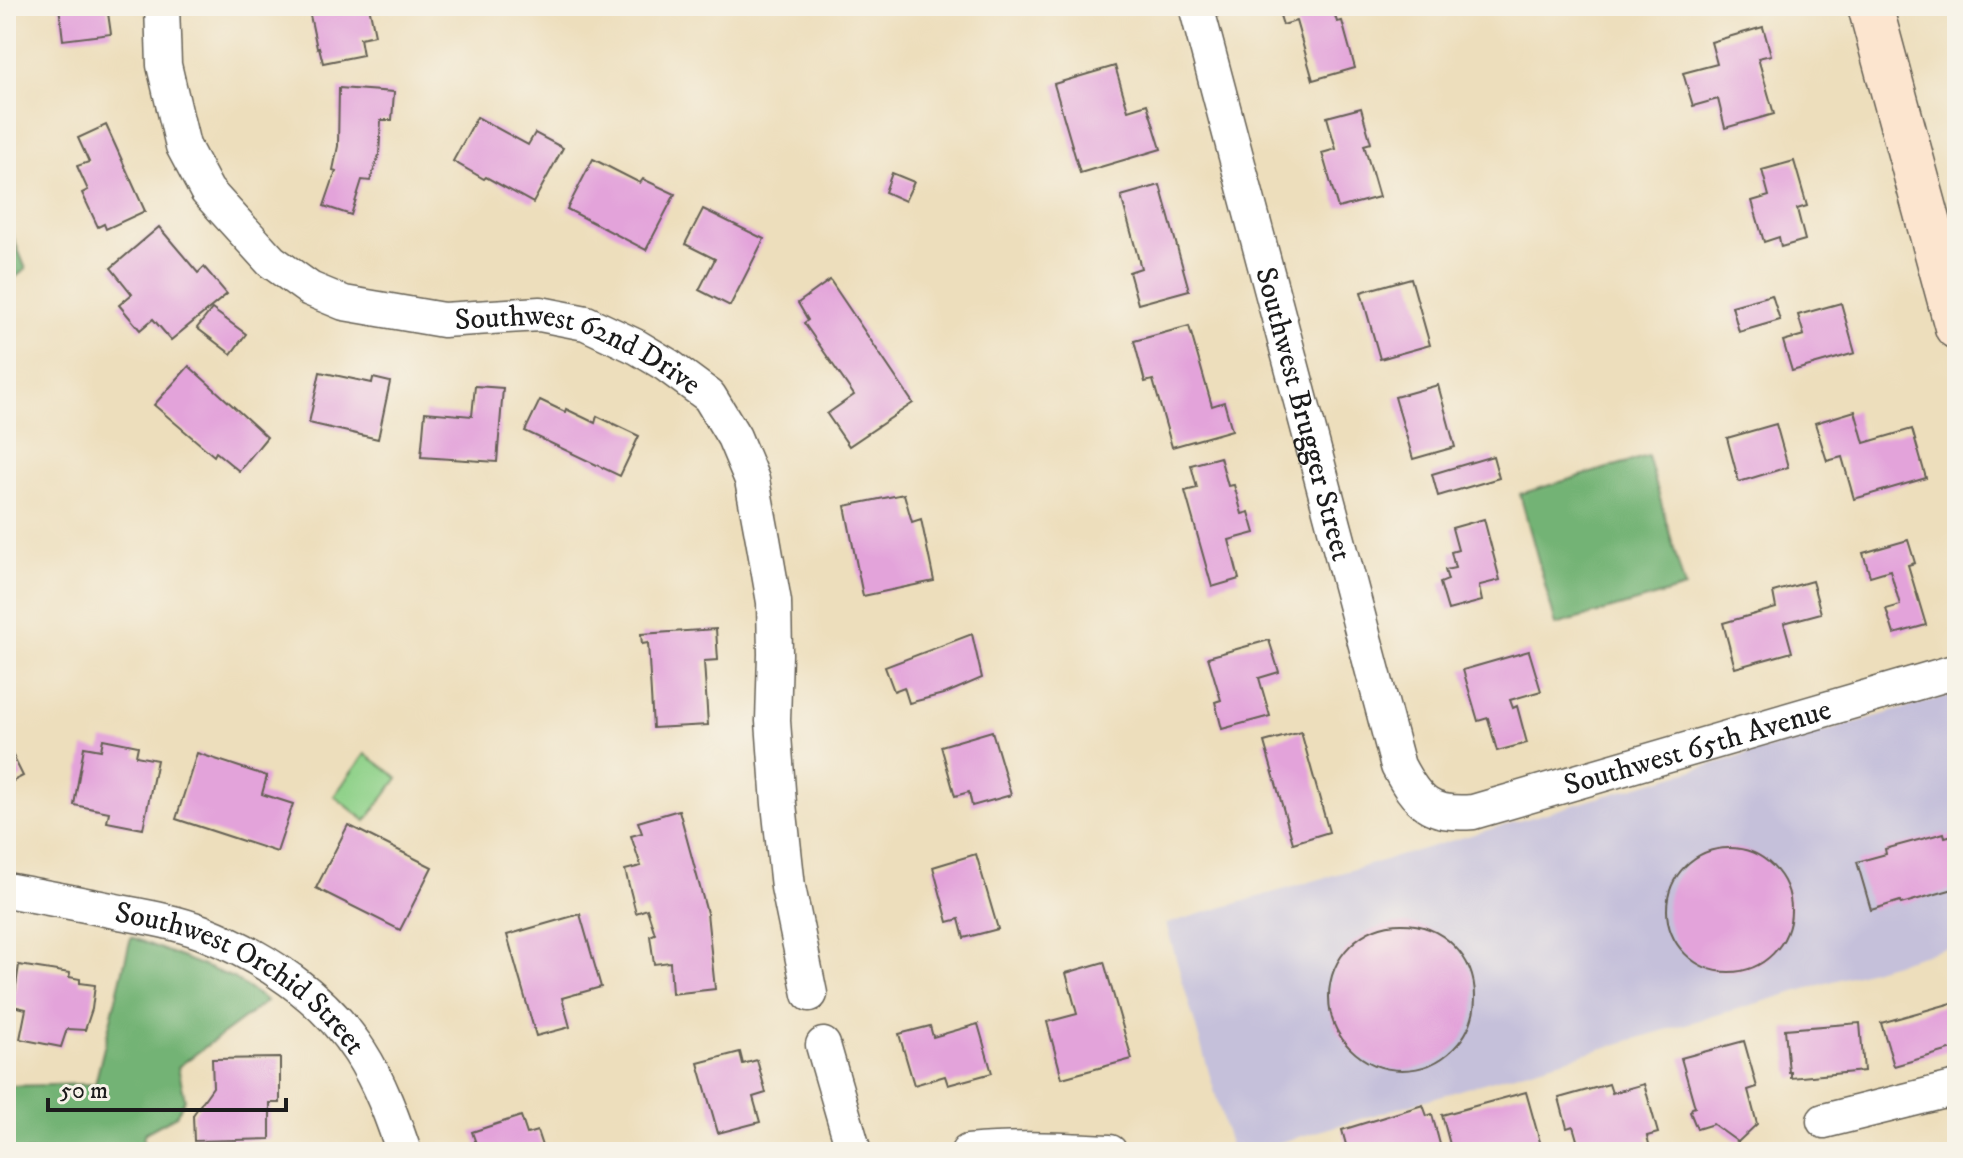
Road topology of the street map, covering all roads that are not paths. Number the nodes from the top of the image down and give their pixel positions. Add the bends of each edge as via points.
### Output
1 (162, 6) edge
2 (1196, 6) edge
3 (1870, 6) edge
4 (1957, 327) edge
5 (1957, 671) edge
6 (1435, 809) joint
7 (6, 890) edge
8 (810, 994) dead end
9 (823, 1045) dead end
10 (1957, 1088) edge
11 (1824, 1121) dead end
12 (404, 1152) edge
13 (854, 1152) edge
14 (968, 1152) edge
15 (1110, 1152) edge

1 - 8 street, Southwest 62nd Drive via 164,65 183,146 207,191 271,261 310,289 344,303 443,320 540,314 586,323 637,347 709,396 752,480 774,602 779,804 788,887
2 - 6 street, Southwest Brugger Street via 1398,766 1418,797
3 - 4 street
5 - 6 street, Southwest 65th Avenue via 1473,812
7 - 12 street, Southwest Orchid Street via 200,931 274,969 335,1020 358,1050 389,1107
9 - 13 street
10 - 11 street
14 - 15 street

